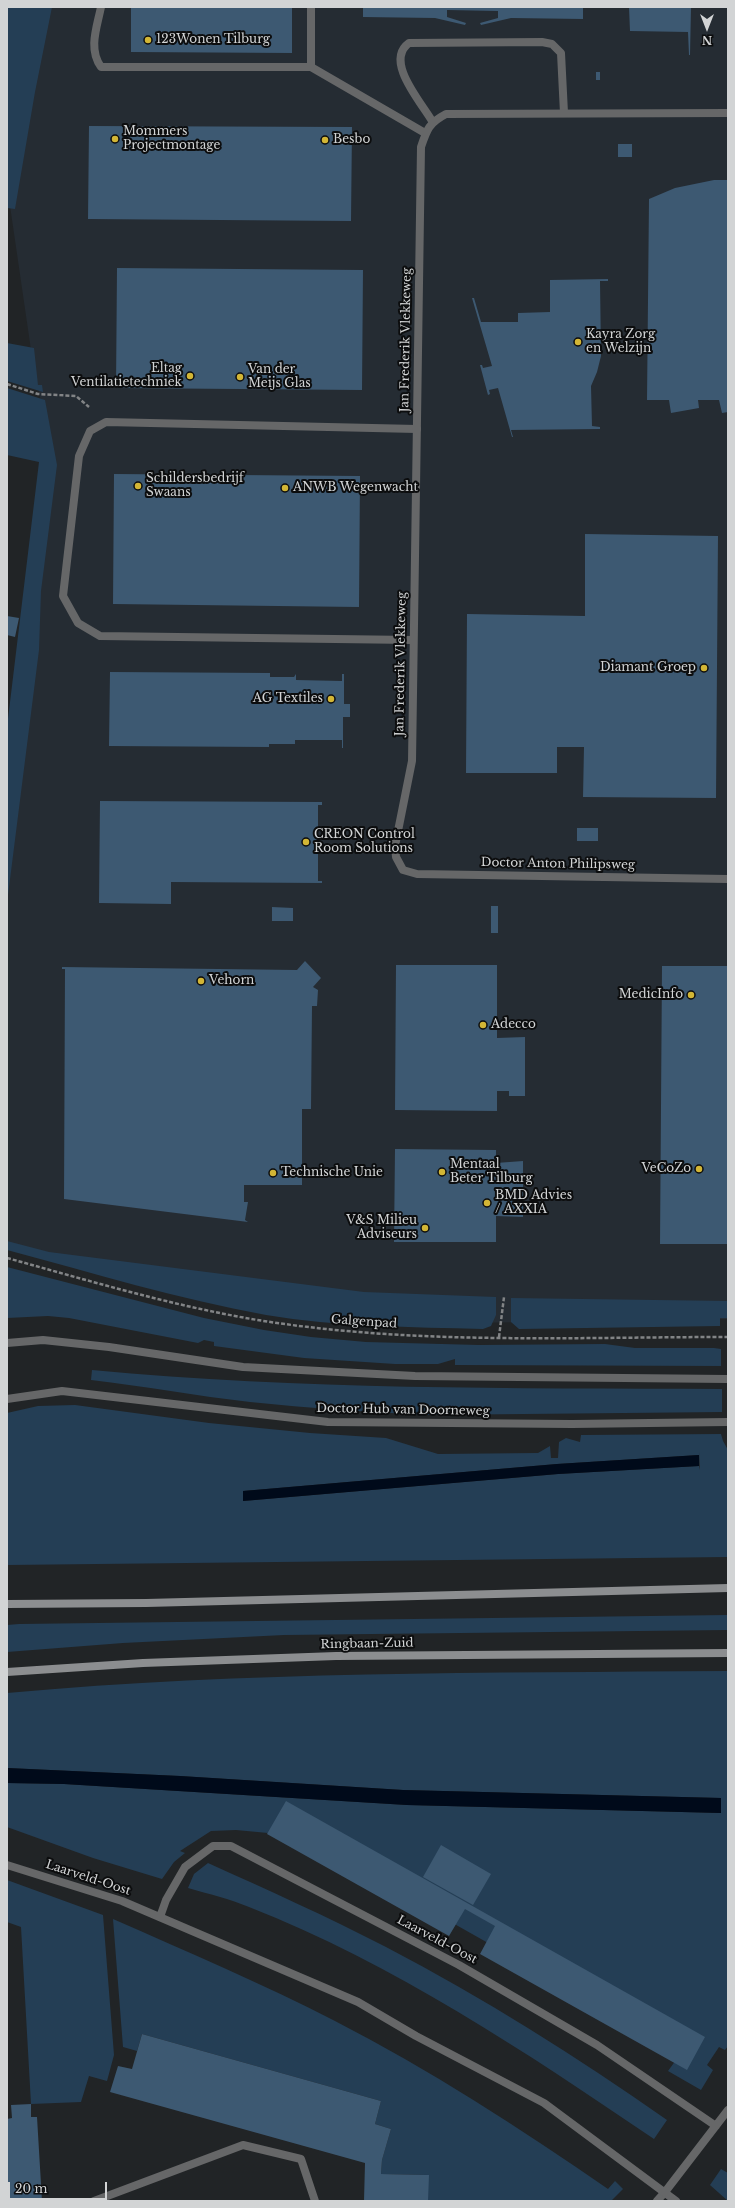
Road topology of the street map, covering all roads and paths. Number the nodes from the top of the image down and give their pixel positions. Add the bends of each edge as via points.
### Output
1 (101, 7) edge
2 (311, 7) edge
3 (311, 68) junction
4 (564, 113) junction
5 (728, 113) edge
6 (432, 121) junction
7 (425, 133) junction
8 (7, 384) edge
9 (106, 422) junction
10 (417, 429) junction
11 (413, 640) junction
12 (396, 857) joint
13 (728, 879) edge
14 (7, 1258) edge
15 (504, 1297) dead end
16 (499, 1337) junction
17 (728, 1337) edge
18 (7, 1343) edge
19 (728, 1379) edge
20 (7, 1399) edge
21 (728, 1422) edge
22 (728, 1588) edge
23 (7, 1604) edge
24 (728, 1653) edge
25 (7, 1672) edge
26 (7, 1865) edge
27 (160, 1917) junction
28 (728, 2110) edge
29 (716, 2126) junction
30 (666, 2192) junction
31 (94, 2201) edge
32 (315, 2201) edge
33 (656, 2201) edge
34 (676, 2201) edge

1 - 3 street via 93,48 101,67
2 - 3 street
3 - 7 street
4 - 5 street
4 - 6 street via 446,114
4 - 6 street via 561,53 552,44 409,43 402,48 399,59 402,71
6 - 7 street, Jan Frederik Vlekkeweg
7 - 10 street, Jan Frederik Vlekkeweg via 421,147
8 - 9 path via 38,394 76,396
9 - 10 street
9 - 11 street via 90,431 79,456 63,596 78,623 100,636
10 - 11 street, Jan Frederik Vlekkeweg
11 - 12 street, Jan Frederik Vlekkeweg via 412,761 399,820
12 - 13 street, Doctor Anton Philipsweg via 403,870 417,874
14 - 16 path, Galgenpad via 200,1309 292,1325 361,1332
15 - 16 path
16 - 17 path, Galgenpad
18 - 19 street via 43,1340 110,1347 243,1367 415,1376
20 - 21 street, Doctor Hub van Doorneweg via 62,1391 328,1422
22 - 23 main road via 146,1603
24 - 25 main road, Ringbaan-Zuid via 336,1656 143,1663
26 - 27 street, Laarveld-Oost via 122,1901
27 - 29 street, Laarveld-Oost via 166,1900 185,1867 213,1846 232,1846 459,1965 597,2045
27 - 30 street, Laarveld-Oost via 358,2002 544,2104
28 - 29 street
29 - 30 street
30 - 33 street
30 - 34 street, Laarveld-Oost
31 - 32 street via 243,2145 301,2159

